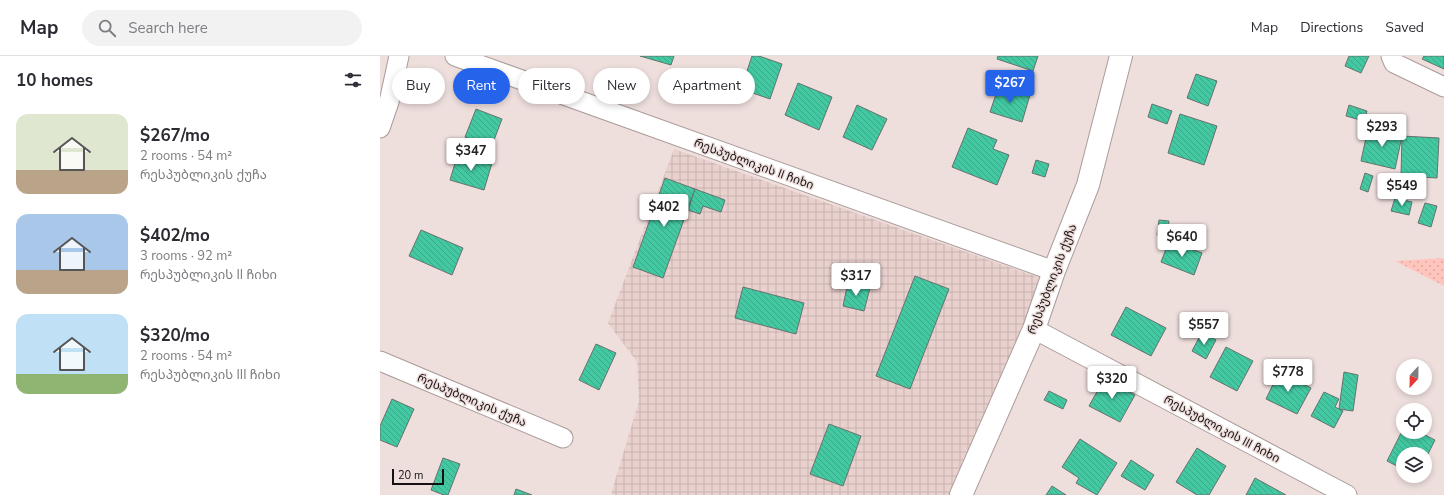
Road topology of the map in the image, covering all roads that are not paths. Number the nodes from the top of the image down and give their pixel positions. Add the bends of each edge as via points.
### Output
1 (399, 56) edge
2 (454, 56) edge
3 (1121, 56) edge
4 (1391, 56) edge
5 (1444, 87) edge
6 (380, 128) edge
7 (1054, 271) junction
8 (1034, 329) junction
9 (380, 362) edge
10 (563, 438) dead end
11 (961, 495) edge
12 (1347, 495) edge

1 - 6 street via 389,102
2 - 7 street, რესპუბლიკის II ჩიხი
3 - 7 main road, რესპუბლიკის ქუჩა via 1088,186
4 - 5 street via 1394,63
7 - 8 main road, რესპუბლიკის ქუჩა
8 - 11 main road, რესპუბლიკის ქუჩა
8 - 12 street, რესპუბლიკის III ჩიხი
9 - 10 street, რესპუბლიკის ქუჩა

